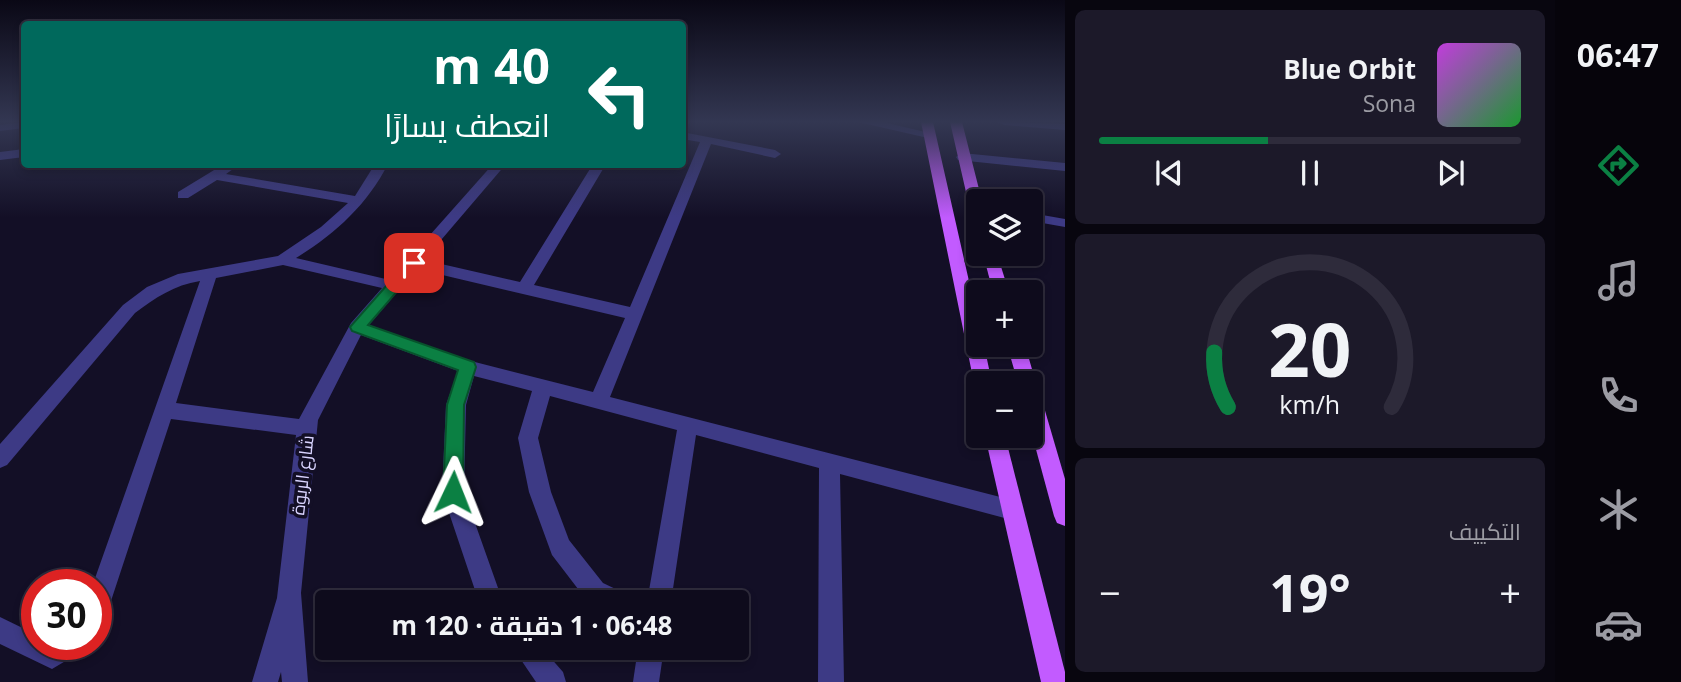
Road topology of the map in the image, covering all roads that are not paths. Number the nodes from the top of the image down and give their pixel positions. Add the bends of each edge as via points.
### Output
1 (701, 154) edge
2 (933, 154) edge
3 (961, 154) edge
4 (962, 157) junction
5 (1065, 167) edge
6 (228, 168) edge
7 (380, 168) edge
8 (493, 168) edge
9 (598, 168) edge
10 (215, 176) junction
11 (972, 189) edge
12 (183, 195) dead end
13 (356, 200) junction
14 (1043, 219) edge
15 (1065, 223) edge
16 (283, 260) junction
17 (414, 263) junction
18 (211, 274) junction
19 (394, 286) junction
20 (524, 289) junction
21 (635, 314) junction
22 (357, 327) junction
23 (468, 367) junction
24 (980, 371) edge
25 (543, 387) junction
26 (599, 401) junction
27 (165, 410) junction
28 (688, 425) junction
29 (307, 428) junction
30 (1043, 439) edge
31 (998, 448) edge
32 (0, 459) edge
33 (829, 462) junction
34 (1012, 510) junction
35 (1065, 516) edge
36 (110, 569) edge
37 (487, 590) edge
38 (593, 590) edge
39 (661, 590) edge
40 (289, 593) junction
41 (0, 630) edge
42 (21, 641) edge
43 (536, 660) edge
44 (650, 660) edge
45 (265, 682) edge
46 (295, 682) edge
47 (553, 682) edge
48 (646, 682) edge
49 (831, 682) edge
50 (1054, 682) edge

1 - 21 street
2 - 24 main road
3 - 4 main road
4 - 5 street
4 - 11 main road
6 - 10 street
7 - 13 street
8 - 17 street, شارع الربوة
9 - 20 street
10 - 12 street
10 - 13 street
13 - 16 street via 325,234
14 - 15 street
16 - 18 street
16 - 19 street
17 - 19 street, شارع الربوة
17 - 20 street
18 - 27 street
18 - 32 street via 184,278 153,291 129,309
19 - 22 street, شارع الربوة
20 - 21 street
21 - 26 street
22 - 23 street
22 - 29 street, شارع الربوة
23 - 25 street
23 - 37 street via 456,405 453,492
25 - 26 street
25 - 38 street via 528,438 540,492 561,547
26 - 28 street
27 - 29 street
27 - 36 street
28 - 33 street
28 - 39 street
29 - 40 street, شارع الربوة
30 - 35 main road
31 - 34 main road
33 - 34 street
33 - 49 street
34 - 50 main road
40 - 45 street
40 - 46 street, شارع الربوة
41 - 42 street
43 - 47 street
44 - 48 street

